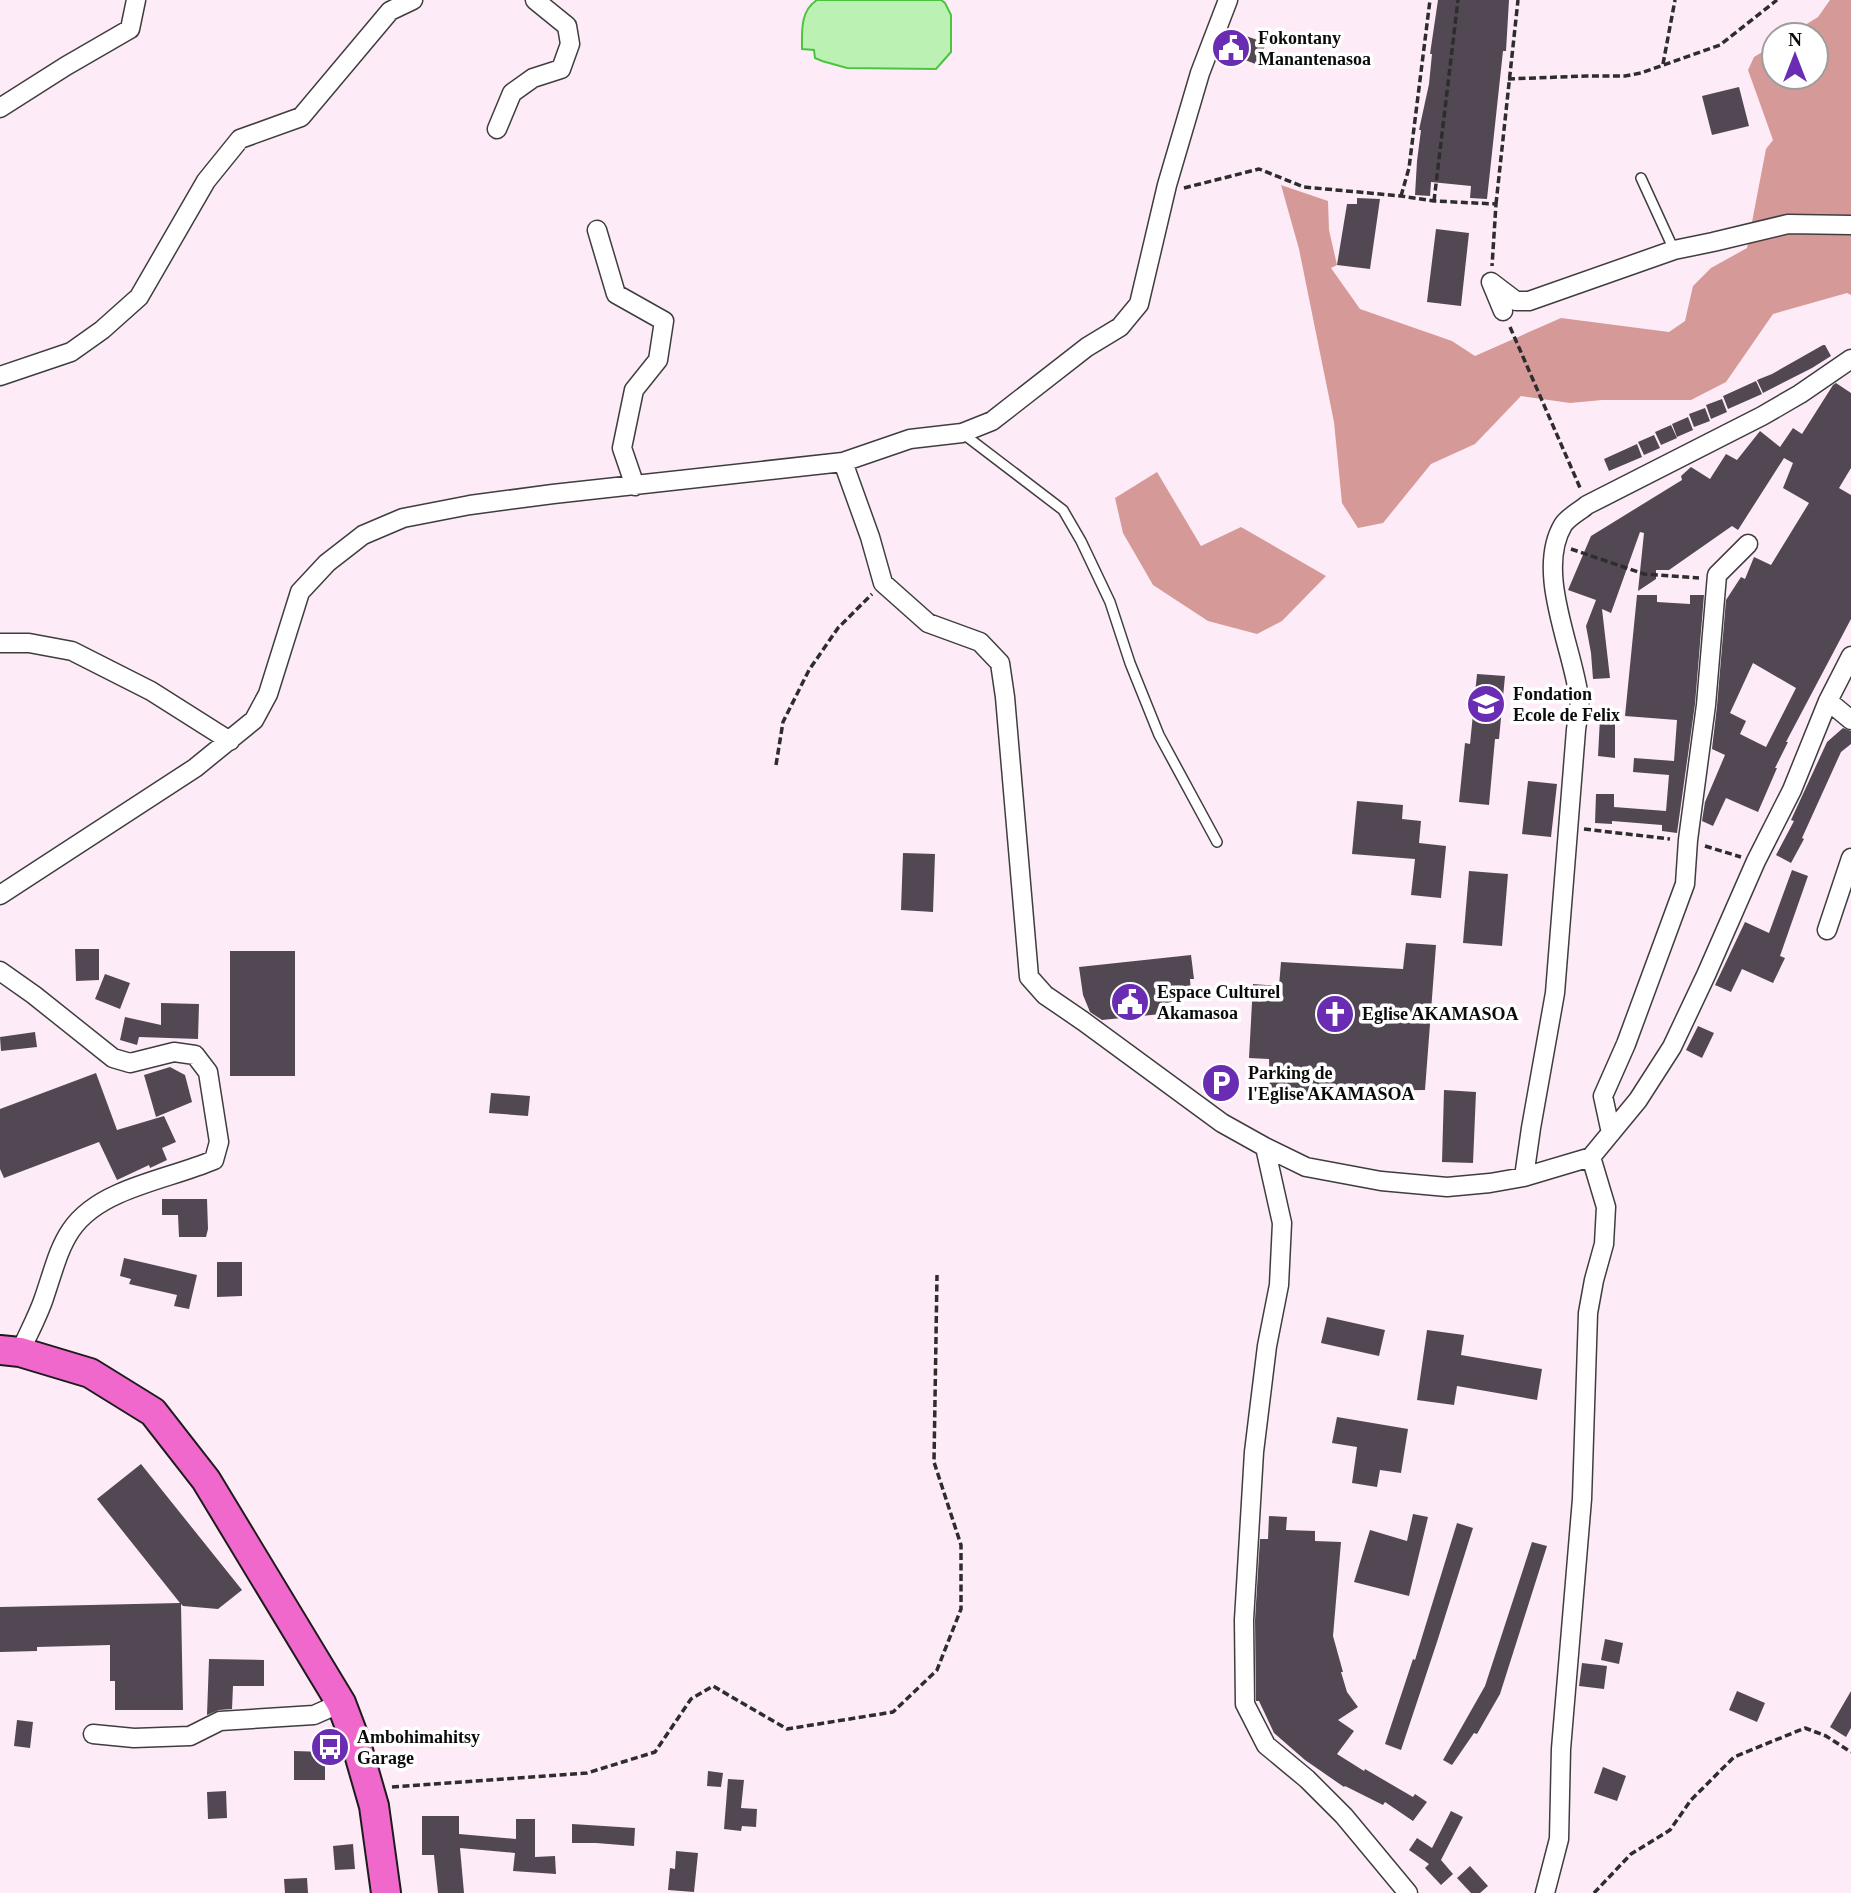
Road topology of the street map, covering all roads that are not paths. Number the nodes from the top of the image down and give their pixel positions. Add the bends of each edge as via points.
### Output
1 (136, 0) edge
2 (413, 0) edge
3 (535, 0) edge
4 (1228, 0) edge
5 (0, 108) edge
6 (496, 129) dead end
7 (1641, 178) dead end
8 (1851, 225) edge
9 (597, 230) dead end
10 (1674, 250) junction
11 (1503, 312) road end
12 (1851, 359) edge
13 (0, 376) edge
14 (962, 433) junction
15 (843, 462) junction
16 (635, 485) junction
17 (1748, 544) dead end
18 (0, 642) edge
19 (1851, 656) edge
20 (1828, 701) junction
21 (1851, 720) edge
22 (230, 741) junction
23 (1217, 842) dead end
24 (1851, 858) edge
25 (0, 895) edge
26 (1827, 930) dead end
27 (0, 971) edge
28 (1611, 1133) junction
29 (1265, 1147) junction
30 (1591, 1157) junction
31 (1524, 1178) junction
32 (10, 1351) edge
33 (341, 1703) junction
34 (93, 1734) dead end
35 (386, 1893) edge
36 (1408, 1893) edge
37 (1545, 1893) edge

1 - 5 street via 130,29
2 - 13 street via 390,11 301,117 240,139 206,181 139,296 102,330 71,352
3 - 6 street via 567,26 570,44 561,69 533,78 512,93
4 - 14 street via 1200,73 1167,185 1139,304 1120,327 992,421
7 - 10 lane
8 - 10 street via 1788,223
9 - 16 street via 615,293 664,321 658,360 634,390 622,448
10 - 11 street via 1530,301 1516,301 1491,282
12 - 31 street via 1762,416 1587,505 1563,524 1551,568 1580,701 1555,993
14 - 15 street via 910,439
14 - 23 lane via 1063,510 1110,602 1160,735
15 - 16 street
15 - 29 street via 883,583 928,623 980,642 1000,663 1029,977 1045,995 1222,1123
16 - 22 street via 403,517 363,535 300,592 268,694 254,720
17 - 28 street via 1717,575 1685,884 1603,1096
18 - 22 street via 29,642 72,652 151,691
19 - 20 street
20 - 21 street
20 - 28 street via 1792,790 1672,1047
22 - 25 street
24 - 26 street
27 - 32 street via 113,1058 130,1063 174,1052 195,1055 208,1072 219,1142 214,1160 118,1194 84,1214 64,1240 43,1302
28 - 30 street
29 - 31 street via 1306,1167 1381,1181 1447,1187
29 - 36 street via 1282,1223 1279,1285 1254,1452 1244,1620 1245,1704 1266,1745 1344,1816
30 - 31 street
30 - 37 street via 1606,1207 1604,1244 1588,1313 1582,1499 1560,1749 1559,1839
32 - 33 main road via 90,1373 153,1412 206,1480
33 - 34 street via 314,1715 220,1721 190,1736
33 - 35 main road via 374,1806

